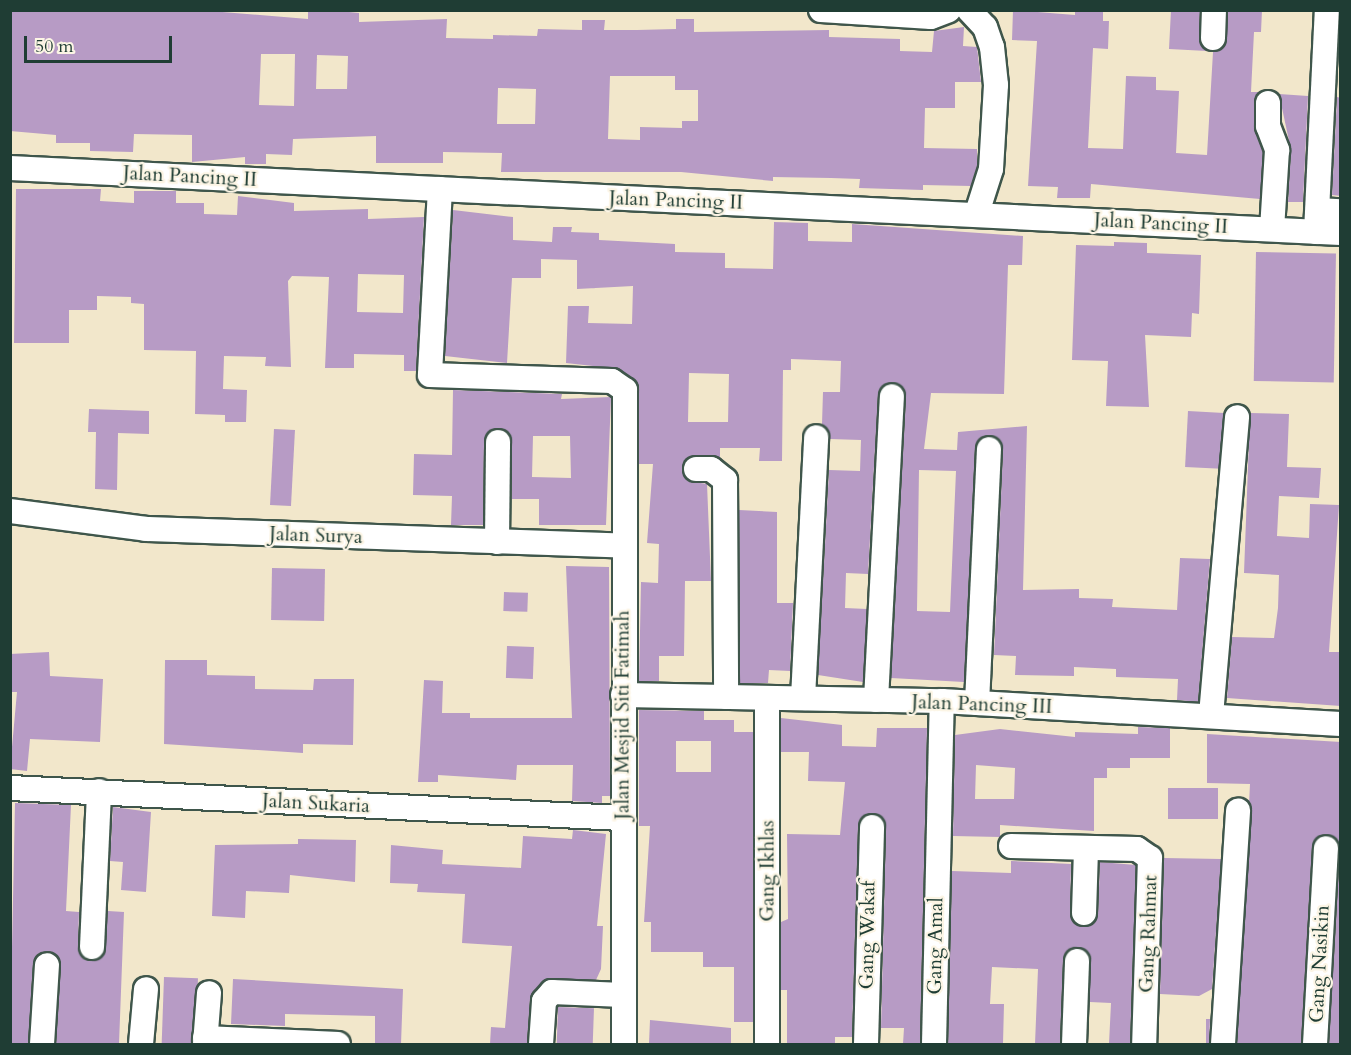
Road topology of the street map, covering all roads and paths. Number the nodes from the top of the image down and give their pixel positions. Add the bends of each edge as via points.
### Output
1 (821, 10) edge
2 (949, 10) edge
3 (969, 10) edge
4 (1214, 10) edge
5 (1327, 10) edge
6 (1213, 38) dead end
7 (1268, 103) dead end
8 (10, 168) edge
9 (440, 189) junction
10 (977, 213) junction
11 (1325, 217) edge
12 (1272, 229) junction
13 (1341, 233) edge
14 (892, 396) dead end
15 (1237, 417) dead end
16 (816, 437) dead end
17 (498, 442) dead end
18 (989, 449) dead end
19 (696, 469) dead end
20 (10, 512) edge
21 (497, 542) junction
22 (623, 546) junction
23 (622, 695) junction
24 (726, 697) junction
25 (767, 698) junction
26 (803, 698) junction
27 (876, 700) junction
28 (942, 701) junction
29 (977, 703) junction
30 (1211, 715) junction
31 (1341, 724) edge
32 (10, 788) edge
33 (99, 791) junction
34 (1238, 810) dead end
35 (621, 818) junction
36 (872, 827) dead end
37 (1011, 846) dead end
38 (1086, 848) junction
39 (1326, 848) dead end
40 (1084, 913) dead end
41 (92, 947) dead end
42 (1077, 961) dead end
43 (47, 965) dead end
44 (146, 988) dead end
45 (209, 993) dead end
46 (623, 995) junction
47 (205, 1041) edge
48 (42, 1044) edge
49 (141, 1044) edge
50 (338, 1044) edge
51 (541, 1044) edge
52 (624, 1044) edge
53 (767, 1044) edge
54 (866, 1044) edge
55 (934, 1044) edge
56 (1074, 1044) edge
57 (1144, 1044) edge
58 (1223, 1044) edge
59 (1315, 1044) edge

1 - 2 street via 931,17
3 - 10 street via 985,27 996,85 991,169
4 - 6 street
5 - 11 street
7 - 12 street via 1268,126 1277,150
8 - 9 street, Jalan Pancing II
9 - 10 street, Jalan Pancing II
9 - 22 street, Jalan Mesjid Siti Fatimah via 430,375 612,381 623,386
10 - 12 street, Jalan Pancing II
11 - 12 street, Jalan Pancing II
11 - 13 street, Jalan Pancing II
14 - 27 street
15 - 30 street
16 - 26 street
17 - 21 street
18 - 29 street
19 - 24 street via 711,469 725,480
20 - 21 street, Jalan Surya via 146,529
21 - 22 street, Jalan Surya
22 - 23 street, Jalan Mesjid Siti Fatimah
23 - 24 street, Jalan Pancing III
23 - 35 street, Jalan Mesjid Siti Fatimah
24 - 25 street, Jalan Pancing III
25 - 26 street, Jalan Pancing III
25 - 53 street, Gang Ikhlas
26 - 27 street, Jalan Pancing III
27 - 28 street, Jalan Pancing III
28 - 29 street, Jalan Pancing III
28 - 55 street, Gang Amal via 935,847
29 - 30 street, Jalan Pancing III
30 - 31 street, Jalan Pancing III
32 - 33 street, Jalan Sukaria
33 - 35 street, Jalan Sukaria
33 - 41 street
34 - 58 street
35 - 46 street, Jalan Mesjid Siti Fatimah
36 - 54 street, Gang Wakaf
37 - 38 street, Gang Rahmat
38 - 40 street
38 - 57 street, Gang Rahmat via 1137,849 1150,858
39 - 59 street, Gang Nasikin
42 - 56 street
43 - 48 street
44 - 49 street
45 - 47 street
46 - 51 street via 552,993 544,1001
46 - 52 street, Jalan Mesjid Siti Fatimah
47 - 50 street

